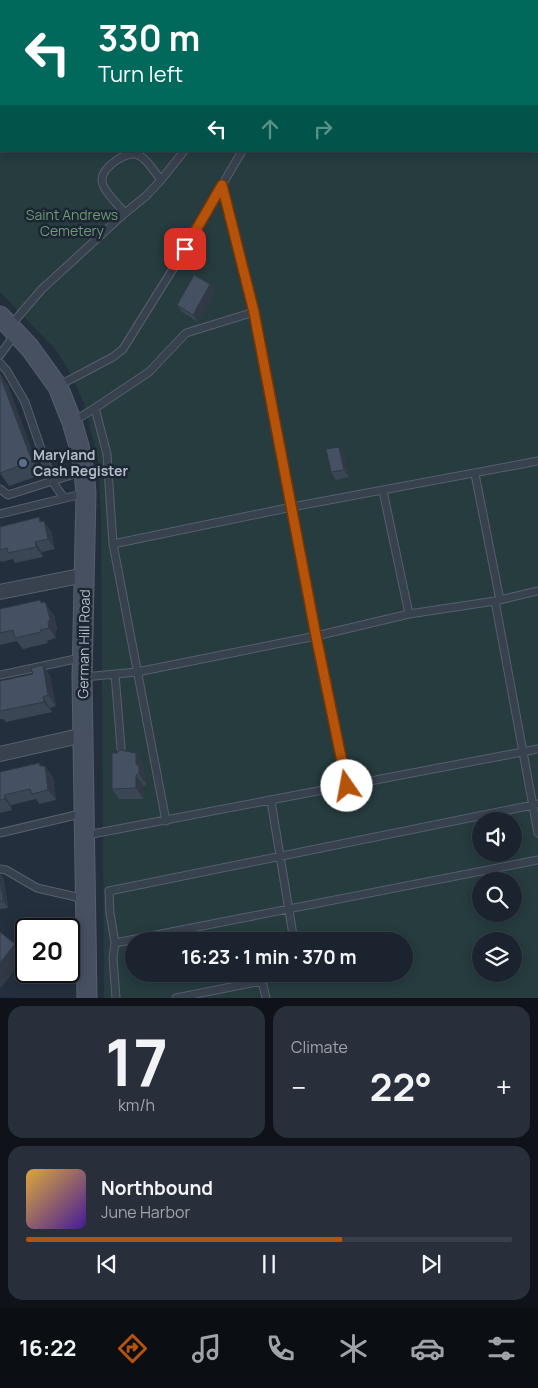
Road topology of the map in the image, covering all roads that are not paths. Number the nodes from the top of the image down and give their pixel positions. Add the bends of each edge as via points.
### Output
1 (183, 152) edge
2 (241, 152) edge
3 (161, 180) junction
4 (222, 185) junction
5 (125, 213) junction
6 (254, 312) junction
7 (9, 325) edge
8 (0, 355) edge
9 (0, 363) edge
10 (58, 386) junction
11 (95, 408) junction
12 (72, 422) junction
13 (538, 461) edge
14 (84, 471) junction
15 (474, 474) junction
16 (52, 481) junction
17 (0, 489) edge
18 (383, 491) junction
19 (86, 493) junction
20 (64, 498) junction
21 (292, 507) junction
22 (0, 514) edge
23 (113, 544) junction
24 (85, 575) junction
25 (538, 591) edge
26 (0, 592) edge
27 (497, 600) junction
28 (409, 614) junction
29 (316, 636) junction
30 (82, 658) junction
31 (137, 672) junction
32 (115, 674) junction
33 (0, 675) edge
34 (82, 677) junction
35 (84, 735) junction
36 (121, 748) edge
37 (538, 749) edge
38 (523, 752) junction
39 (0, 754) edge
40 (347, 786) junction
41 (271, 801) junction
42 (536, 805) edge
43 (84, 813) junction
44 (166, 821) junction
45 (0, 833) edge
46 (538, 833) edge
47 (85, 836) junction
48 (281, 857) junction
49 (538, 860) edge
50 (0, 869) edge
51 (86, 899) junction
52 (290, 910) junction
53 (293, 932) edge
54 (115, 944) junction
55 (257, 982) edge
56 (262, 982) edge
57 (87, 998) edge
58 (116, 998) edge
59 (176, 998) edge
60 (266, 998) edge

1 - 3 lane
2 - 4 lane
3 - 5 lane
3 - 5 lane via 144,159 133,154 120,158 108,168 102,178 103,185
4 - 6 lane
4 - 10 lane via 122,349
5 - 7 lane via 42,289
6 - 11 lane via 186,333 149,372
6 - 21 lane
7 - 8 lane
7 - 10 street, German Hill Road
9 - 16 lane via 25,402
10 - 12 street, German Hill Road
11 - 12 lane
11 - 23 lane via 108,454
12 - 14 street, German Hill Road
13 - 15 lane
14 - 16 lane
14 - 19 street, German Hill Road
15 - 18 lane
15 - 27 lane
16 - 17 lane via 8,495
16 - 20 lane
18 - 21 lane
18 - 28 lane
19 - 20 lane
19 - 24 street, German Hill Road
20 - 22 lane
21 - 23 lane
21 - 29 lane
23 - 31 lane
24 - 26 street
24 - 30 street, German Hill Road
25 - 27 lane
27 - 28 lane
27 - 38 lane
28 - 29 lane
29 - 31 lane
29 - 40 lane
30 - 33 lane
30 - 34 street, German Hill Road
31 - 32 lane
31 - 44 lane
32 - 34 lane
32 - 36 lane
34 - 35 street, German Hill Road
35 - 39 street
35 - 43 street, German Hill Road
37 - 38 lane
38 - 40 lane
38 - 42 lane
40 - 41 lane
41 - 44 lane
41 - 48 lane
42 - 46 lane
42 - 48 lane
43 - 45 lane
43 - 47 street, German Hill Road
44 - 47 lane
47 - 51 street, German Hill Road
48 - 52 lane
48 - 54 lane via 109,891
49 - 52 lane
50 - 51 lane via 38,888
51 - 57 street, German Hill Road
52 - 53 lane
52 - 54 lane
54 - 58 lane
55 - 59 lane
56 - 60 lane

